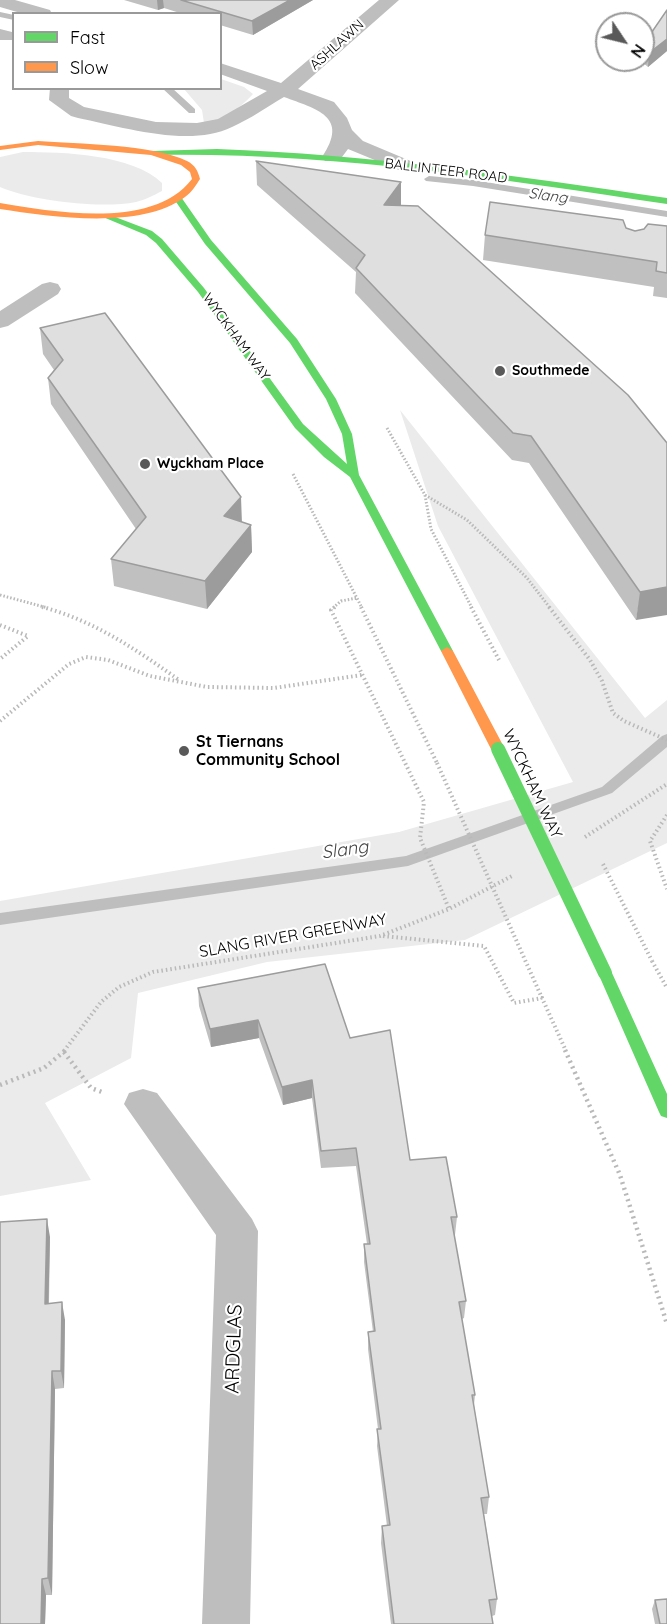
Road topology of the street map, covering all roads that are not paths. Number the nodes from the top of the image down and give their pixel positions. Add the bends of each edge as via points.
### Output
1 (390, 0) edge
2 (0, 1) edge
3 (37, 12) edge
4 (222, 69) edge
5 (60, 90) edge
6 (285, 90) junction
7 (10, 133) dead end
8 (343, 133) junction
9 (38, 143) junction
10 (0, 148) edge
11 (152, 153) junction
12 (332, 157) junction
13 (236, 166) dead end
14 (406, 166) junction
15 (211, 174) dead end
16 (196, 179) junction
17 (178, 199) junction
18 (667, 201) edge
19 (0, 206) edge
20 (106, 217) junction
21 (50, 289) dead end
22 (0, 321) edge
23 (354, 475) junction
24 (143, 1104) road end
25 (667, 1112) edge
26 (226, 1624) edge

1 - 6 street, ASHLAWN
2 - 3 street
4 - 6 street
5 - 6 street, ASHLAWN via 60,100 78,112 156,128 197,129 224,124
6 - 8 street via 327,106 340,120
7 - 9 main road
8 - 12 street
8 - 14 street via 356,145
9 - 10 main road
9 - 11 main road
11 - 12 main road, BALLINTEER ROAD via 242,150
11 - 16 main road via 184,163 194,171
12 - 13 main road, BALLINTEER ROAD
12 - 14 main road, BALLINTEER ROAD
14 - 18 main road, BALLINTEER ROAD
15 - 16 main road
16 - 17 main road via 194,186
17 - 20 main road via 143,211
17 - 23 main road, WYCKHAM WAY via 208,242 294,341 331,399 346,434
19 - 20 main road
20 - 23 main road, WYCKHAM WAY via 149,233 159,241 201,290 299,426
21 - 22 street
23 - 25 main road, WYCKHAM WAY, bridge via 498,749
24 - 26 street, ARDGLAS via 237,1232

